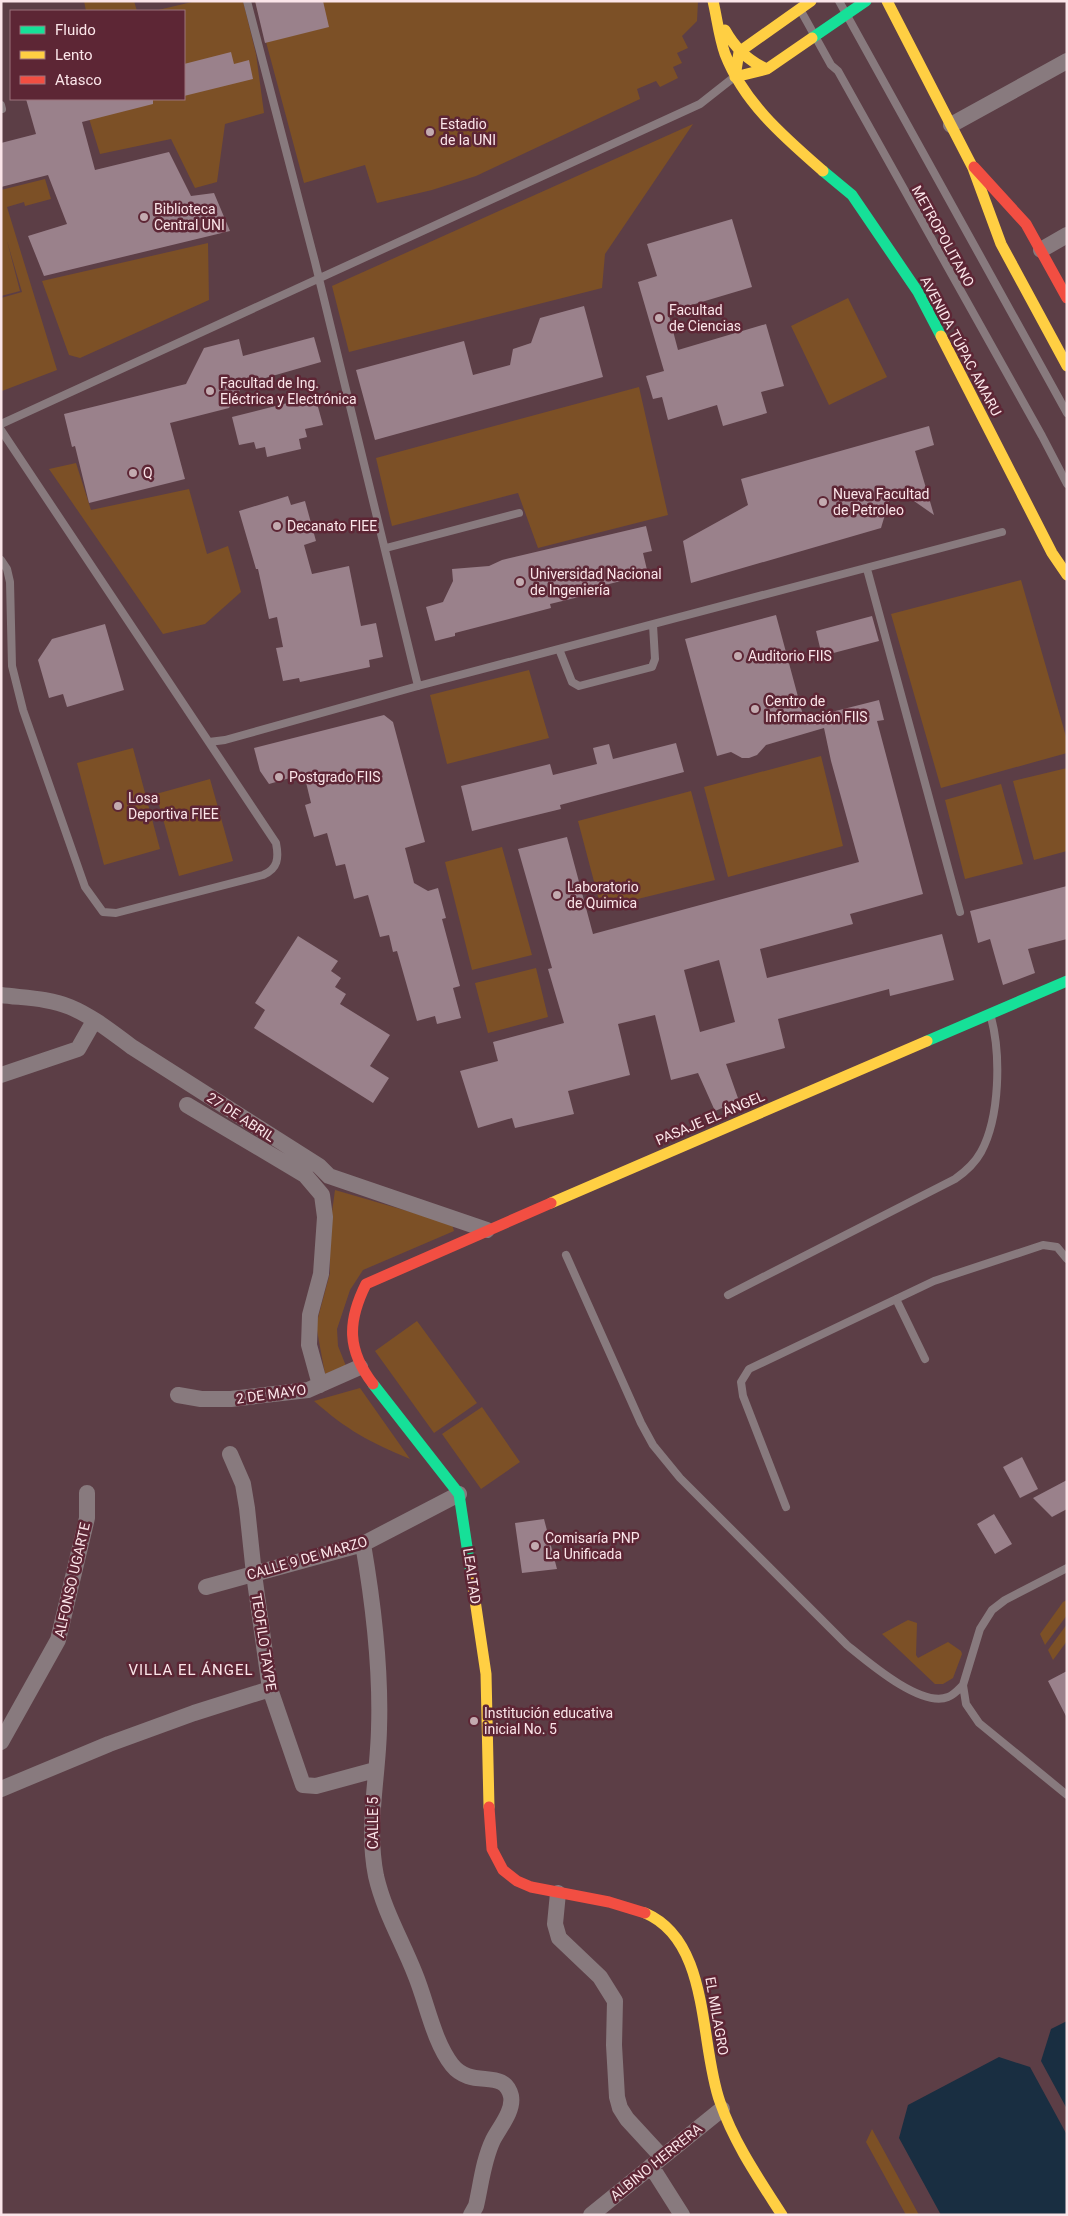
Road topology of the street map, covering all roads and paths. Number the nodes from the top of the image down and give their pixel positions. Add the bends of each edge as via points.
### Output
1 (247, 1) edge
2 (810, 1) edge
3 (839, 1) edge
4 (866, 1) edge
5 (887, 1) edge
6 (714, 5) edge
7 (798, 5) edge
8 (846, 15) junction
9 (815, 36) junction
10 (740, 52) junction
11 (1067, 61) edge
12 (767, 69) junction
13 (734, 77) junction
14 (950, 125) junction
15 (971, 164) junction
16 (1067, 235) edge
17 (1041, 250) junction
18 (319, 278) junction
19 (1067, 298) edge
20 (1067, 366) edge
21 (1067, 412) edge
22 (1, 424) edge
23 (1, 430) edge
24 (1067, 484) edge
25 (518, 513) dead end
26 (1002, 532) dead end
27 (386, 548) junction
28 (1052, 552) junction
29 (1, 560) edge
30 (867, 569) junction
31 (1067, 575) edge
32 (1067, 586) edge
33 (653, 625) junction
34 (559, 649) junction
35 (418, 686) junction
36 (209, 742) junction
37 (960, 912) dead end
38 (1067, 981) edge
39 (1, 995) edge
40 (990, 1014) junction
41 (94, 1021) junction
42 (1, 1075) edge
43 (187, 1106) dead end
44 (487, 1230) junction
45 (566, 1255) dead end
46 (1067, 1259) edge
47 (366, 1284) joint
48 (728, 1295) dead end
49 (896, 1299) junction
50 (926, 1359) dead end
51 (360, 1367) junction
52 (320, 1384) junction
53 (178, 1395) dead end
54 (230, 1454) dead end
55 (87, 1492) dead end
56 (459, 1494) junction
57 (786, 1507) dead end
58 (363, 1544) junction
59 (1067, 1568) edge
60 (254, 1574) junction
61 (206, 1587) dead end
62 (963, 1685) junction
63 (270, 1689) junction
64 (1, 1742) edge
65 (375, 1770) junction
66 (1, 1790) edge
67 (1067, 1795) edge
68 (531, 1887) joint
69 (558, 1893) junction
70 (722, 2109) junction
71 (656, 2162) junction
72 (471, 2215) edge
73 (591, 2215) edge
74 (682, 2215) edge
75 (782, 2215) edge

1 - 18 lane
2 - 7 street
3 - 8 lane, METROPOLITANO
4 - 8 street
5 - 14 street
6 - 10 street via 732,43
6 - 13 street, AVENIDA TÚPAC AMARU via 722,44
7 - 9 lane, METROPOLITANO
7 - 10 street
8 - 9 street
8 - 21 lane, METROPOLITANO
9 - 12 street
9 - 24 lane, METROPOLITANO via 831,65 838,71
10 - 12 street
10 - 13 street
11 - 14 street
12 - 13 street
13 - 18 lane via 700,104
13 - 28 street, AVENIDA TÚPAC AMARU via 768,121 852,195 912,284
14 - 15 street
15 - 17 street via 1026,224
15 - 20 street via 1001,244
16 - 17 street
17 - 19 street
18 - 22 lane
18 - 27 lane
23 - 36 lane
25 - 27 lane
26 - 30 lane
27 - 35 lane
28 - 31 street, AVENIDA TÚPAC AMARU
28 - 32 street
29 - 36 lane via 10,582 12,666 23,710 85,887 104,912 116,913 263,875 277,863 276,843
30 - 33 lane
30 - 37 lane
33 - 34 lane
33 - 34 lane via 655,659 652,666 579,686 572,682
34 - 35 lane
35 - 36 lane
38 - 40 street, PASAJE EL ÁNGEL
39 - 41 street, 27 DE ABRIL via 70,1007
40 - 44 street, PASAJE EL ÁNGEL
40 - 48 lane via 998,1051 996,1092 990,1130 973,1163 955,1180
41 - 42 street via 78,1049
41 - 44 street, 27 DE ABRIL via 319,1166 329,1176
43 - 52 street via 305,1176 322,1194 325,1217 321,1274 310,1315 309,1344
44 - 47 street, PASAJE EL ÁNGEL
45 - 62 lane via 641,1423 653,1445 680,1478 847,1646 873,1666 929,1699 948,1697
46 - 49 lane via 1061,1250 1053,1246 1038,1247 934,1281
47 - 51 street, LEALTAD via 353,1318 352,1336
49 - 50 lane
49 - 57 lane via 750,1369 744,1375 741,1382 743,1396
51 - 52 street, 2 DE MAYO
51 - 56 street, LEALTAD
52 - 53 street, 2 DE MAYO via 308,1390 231,1399
54 - 60 street, TEOFILO TAYPE via 248,1508
55 - 64 street, ALFONSO UGARTE via 87,1518 58,1640
56 - 58 street, CALLE 9 DE MARZO
56 - 68 street, LEALTAD via 486,1674 487,1780 492,1849 503,1870
58 - 60 street, CALLE 9 DE MARZO
58 - 65 street, CALLE 5 via 371,1598 379,1704
59 - 62 lane via 992,1610 980,1629
60 - 61 street, CALLE 9 DE MARZO
60 - 63 street, TEOFILO TAYPE
62 - 67 lane via 966,1704 979,1723
63 - 65 street, TEOFILO TAYPE via 303,1785 316,1786
63 - 66 street via 109,1744
65 - 72 street, CALLE 5 via 374,1859 386,1908 448,2058 470,2078 498,2080 508,2088 512,2100 489,2149
68 - 69 street, EL MILAGRO
69 - 70 street, EL MILAGRO via 633,1908 671,1930 684,1949 698,1984 706,2044
69 - 71 street via 555,1924 560,1938 600,1977 616,2001 617,2097 626,2119
70 - 71 street, ALBINO HERRERA
70 - 75 street, EL MILAGRO via 752,2168
71 - 73 street, ALBINO HERRERA
71 - 74 street

